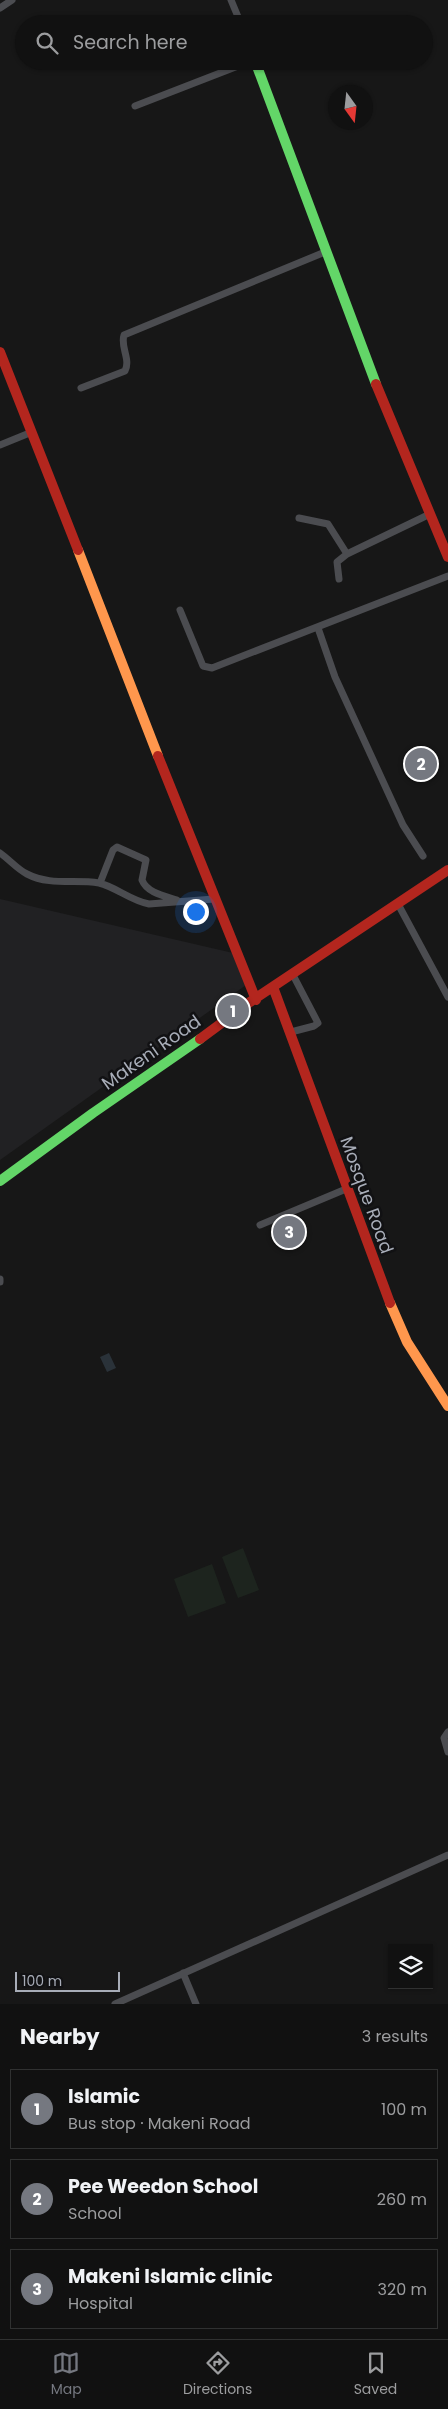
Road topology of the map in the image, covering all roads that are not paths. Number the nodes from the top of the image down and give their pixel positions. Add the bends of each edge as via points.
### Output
1 (12, 0) edge
2 (231, 0) edge
3 (0, 8) edge
4 (237, 15) edge
5 (228, 70) edge
6 (259, 70) edge
7 (135, 106) dead end
8 (325, 252) junction
9 (0, 352) edge
10 (81, 388) dead end
11 (32, 432) junction
12 (0, 445) edge
13 (430, 514) junction
14 (299, 518) dead end
15 (347, 554) junction
16 (448, 557) edge
17 (448, 576) edge
18 (338, 578) dead end
19 (180, 610) dead end
20 (318, 628) junction
21 (0, 853) edge
22 (423, 856) dead end
23 (448, 870) edge
24 (100, 883) junction
25 (214, 899) junction
26 (183, 901) junction
27 (398, 904) junction
28 (293, 975) junction
29 (274, 987) junction
30 (448, 997) edge
31 (256, 1000) junction
32 (291, 1032) junction
33 (0, 1180) edge
34 (346, 1188) junction
35 (260, 1225) dead end
36 (448, 1406) edge
37 (448, 1732) edge
38 (448, 1752) edge
39 (448, 1856) edge
40 (183, 1974) junction
41 (115, 2004) edge
42 (196, 2004) edge

1 - 3 street
2 - 4 street
5 - 7 street
6 - 8 street
8 - 10 street via 124,335 122,342 128,364 125,371
8 - 13 street
9 - 11 street
11 - 12 street
11 - 25 street
13 - 15 street
13 - 16 street
14 - 15 street via 325,523
15 - 18 street via 337,562
17 - 20 street
19 - 20 street via 206,668
20 - 22 street via 336,677 404,825
21 - 24 street via 18,869 35,878
23 - 27 street, Makeni Road
24 - 26 street via 139,902
24 - 26 street via 117,847 146,860 142,880 151,891
25 - 26 street
25 - 31 street
27 - 28 street, Makeni Road
27 - 30 street
28 - 29 street, Makeni Road
28 - 32 street via 318,1023
29 - 31 street, Makeni Road
29 - 32 street, Mosque Road
31 - 33 street, Makeni Road
32 - 34 street, Mosque Road
34 - 35 street
34 - 36 street, Mosque Road via 407,1342
37 - 38 street via 444,1738
39 - 40 street
40 - 41 street
40 - 42 street

